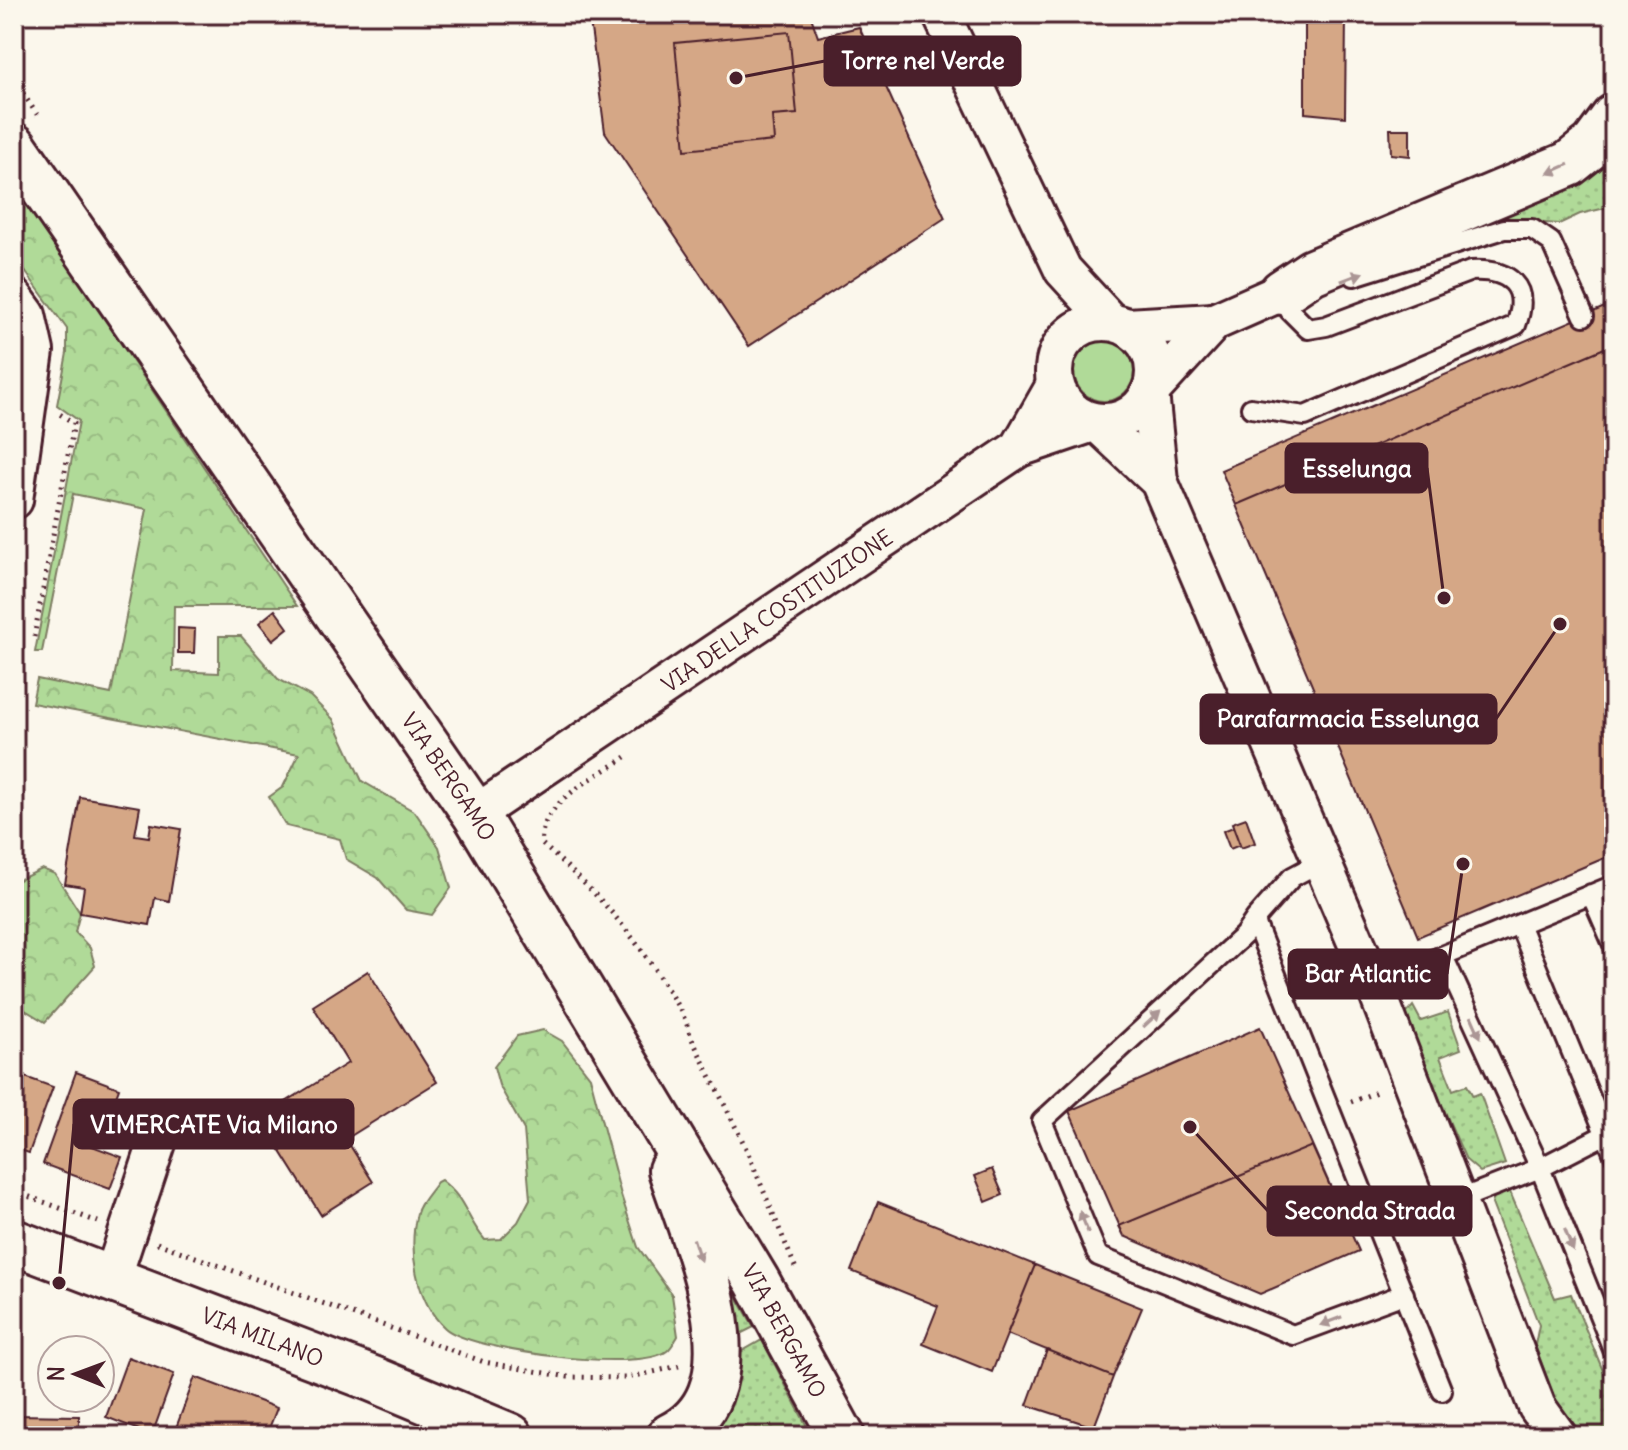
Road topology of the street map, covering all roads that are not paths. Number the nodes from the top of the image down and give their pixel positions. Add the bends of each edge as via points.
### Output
1 (941, 14) edge
2 (1614, 117) edge
3 (30, 137) edge
4 (1362, 251) junction
5 (1422, 257) junction
6 (1063, 270) junction
7 (1282, 292) junction
8 (14, 297) edge
9 (1584, 316) dead end
10 (1214, 322) junction
11 (1118, 324) junction
12 (1070, 334) junction
13 (1055, 385) junction
14 (1150, 392) junction
15 (1251, 408) dead end
16 (1096, 422) junction
17 (1019, 448) junction
18 (1159, 481) junction
19 (14, 500) edge
20 (475, 814) junction
21 (1322, 861) junction
22 (1614, 885) edge
23 (1591, 894) junction
24 (1255, 919) junction
25 (1519, 924) junction
26 (1614, 947) edge
27 (1443, 956) junction
28 (1374, 984) junction
29 (647, 1095) junction
30 (162, 1128) dead end
31 (1610, 1132) edge
32 (1614, 1155) edge
33 (1540, 1168) junction
34 (1443, 1206) junction
35 (14, 1242) edge
36 (112, 1279) junction
37 (1404, 1294) junction
38 (1614, 1352) edge
39 (1442, 1391) dead end
40 (1535, 1422) edge
41 (510, 1436) edge
42 (670, 1436) edge
43 (842, 1436) edge
44 (1558, 1436) edge

1 - 6 street
2 -> 4 street via 1594,144 1569,164
3 - 20 street, VIA BERGAMO
4 - 5 lane
4 - 7 street via 1312,272
7 -> 5 lane via 1334,284
5 - 9 lane via 1504,229 1532,229 1551,242
6 - 11 street
6 - 12 street
7 - 10 street
7 - 15 lane via 1290,311 1308,329 1471,271 1493,270 1506,274 1518,290 1522,309 1516,325 1305,416
8 - 19 street via 27,315 35,351
10 - 11 street
10 - 14 street
11 - 12 street via 1082,326
11 - 14 street via 1148,348 1154,378
12 - 13 street via 1055,357
13 - 16 street via 1069,410
13 - 17 street, VIA DELLA COSTITUZIONE
14 - 16 street via 1128,417
14 - 18 street
16 - 17 street
16 - 18 street
17 - 20 street, VIA DELLA COSTITUZIONE
18 - 21 street
20 - 29 street, VIA BERGAMO
21 - 24 lane via 1292,877
21 - 28 street
22 - 23 lane
23 - 25 lane
23 - 26 lane
24 - 37 lane
37 -> 24 lane via 1293,1335 1098,1256 1042,1121 1244,935
25 - 27 lane
25 - 31 lane
27 - 28 lane
27 -> 33 lane
28 - 34 street
29 -> 42 street via 712,1300 718,1356 710,1397
29 - 43 street, VIA BERGAMO
30 - 36 street
31 - 32 lane
31 - 33 lane
33 - 34 lane
33 -> 38 lane
34 - 40 street
35 - 36 street, VIA MILANO
36 - 41 street, VIA MILANO via 448,1417
37 - 39 lane
40 - 44 street

